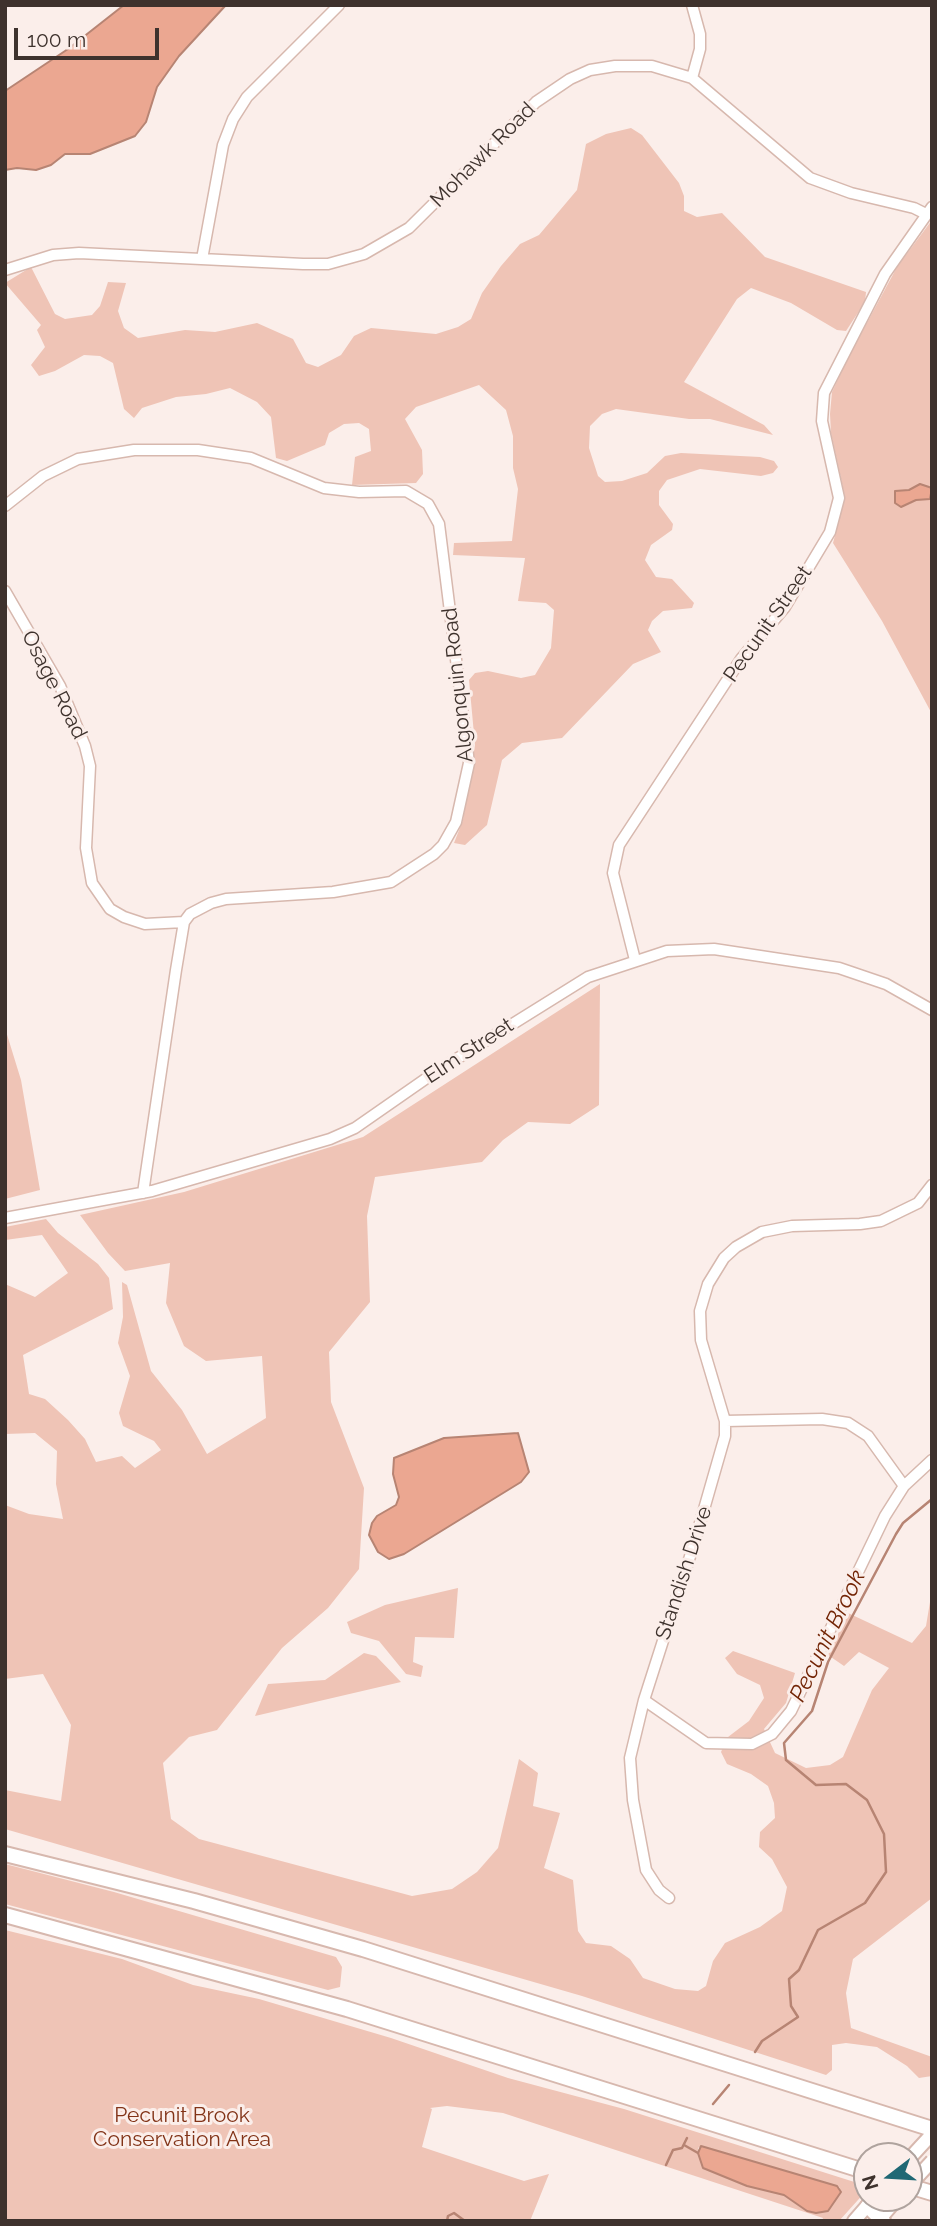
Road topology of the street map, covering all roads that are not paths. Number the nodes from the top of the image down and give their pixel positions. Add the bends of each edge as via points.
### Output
1 (340, 5) edge
2 (692, 5) edge
3 (692, 78) junction
4 (929, 211) edge
5 (202, 259) junction
6 (5, 270) edge
7 (5, 506) edge
8 (5, 591) edge
9 (184, 922) junction
10 (635, 960) junction
11 (932, 1010) edge
12 (932, 1185) edge
13 (143, 1193) junction
14 (5, 1218) edge
15 (725, 1421) junction
16 (932, 1460) edge
17 (904, 1486) junction
18 (644, 1700) junction
19 (5, 1854) edge
20 (669, 1898) dead end
21 (5, 1915) edge
22 (932, 2131) edge
23 (853, 2168) edge

1 - 5 street via 247,97 233,119 223,145
2 - 3 street via 700,34
3 - 4 street, Mohawk Road via 810,178
3 - 5 street, Mohawk Road via 634,66 590,71 570,79 536,102 409,228 363,254 328,264
4 - 10 street, Pecunit Street via 885,274 824,393 822,421 839,498 831,532 785,607 741,659 619,845 614,873
5 - 6 street, Mohawk Road via 79,253 53,255
7 - 9 street, Algonquin Road via 43,477 78,459 134,450 198,450 251,458 324,488 406,491 428,504 437,517 469,763 450,835 422,864 391,882 359,889 226,899 200,907
8 - 9 street, Osage Road via 60,686 85,746 90,766 86,848 92,883 110,909 124,917 145,924
9 - 13 street
10 - 11 street, Elm Street via 701,948 810,963 872,978
10 - 13 street, Elm Street via 588,977 538,1006 341,1134
12 - 15 street, Standish Drive via 918,1203 881,1221 776,1228 747,1239 724,1258 708,1284 699,1325 704,1358
13 - 14 street, Elm Street
15 - 17 street via 822,1419 848,1423 869,1436
15 - 18 street, Standish Drive via 723,1447
16 - 17 street
17 - 18 street via 875,1535 790,1711 772,1734 752,1744 706,1743
18 - 20 street, Standish Drive via 630,1758 633,1800 646,1870
19 - 22 highway via 363,1949
21 - 23 highway via 347,2009

